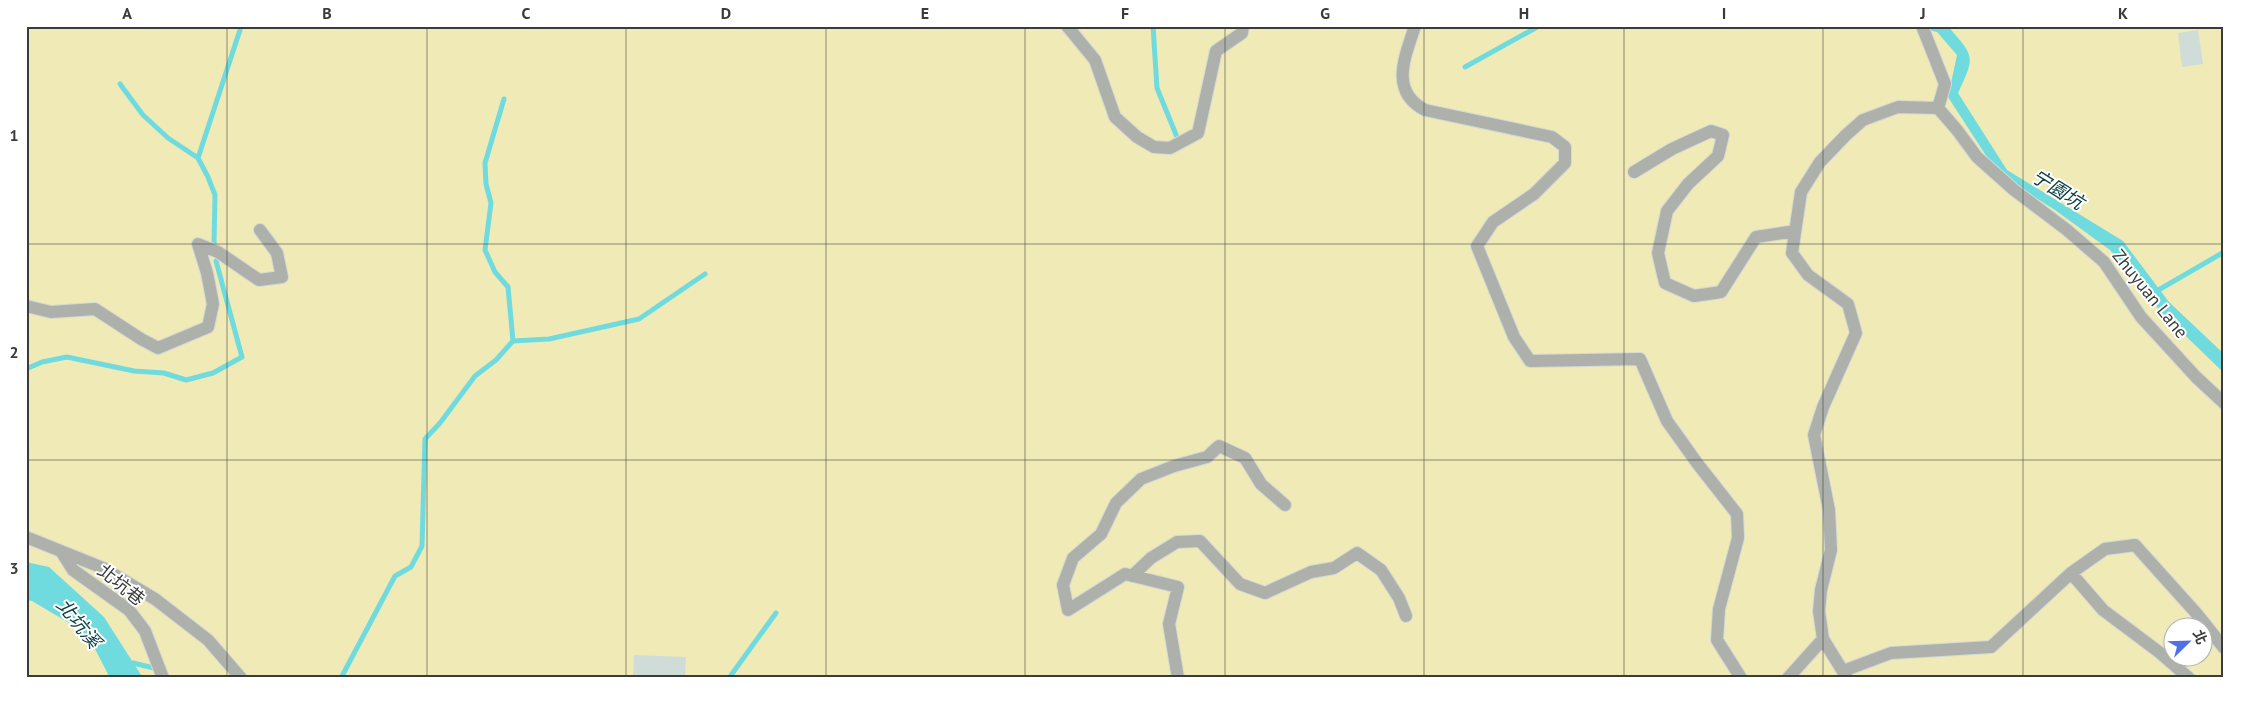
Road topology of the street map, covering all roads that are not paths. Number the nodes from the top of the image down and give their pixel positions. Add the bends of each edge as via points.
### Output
1 (1067, 26) edge
2 (1243, 26) edge
3 (1415, 26) edge
4 (1922, 26) edge
5 (1938, 108) junction
6 (1634, 172) dead end
7 (260, 230) dead end
8 (1795, 232) junction
9 (26, 306) edge
10 (2224, 403) edge
11 (1285, 505) dead end
12 (26, 537) edge
13 (61, 551) junction
14 (2071, 573) junction
15 (1132, 576) junction
16 (1406, 616) dead end
17 (1823, 639) junction
18 (2224, 648) edge
19 (1845, 674) edge
20 (164, 678) edge
21 (241, 678) edge
22 (1178, 678) edge
23 (1742, 678) edge
24 (1788, 678) edge
25 (2189, 678) edge

1 - 2 street via 1096,60 1115,117 1154,147 1170,148 1198,134 1216,51 1242,33
3 - 23 street via 1401,83 1413,104 1433,112 1552,137 1565,147 1565,162 1534,194 1493,222 1477,246 1514,338 1530,361 1640,359 1667,421 1737,514 1738,538 1719,609 1717,640
4 - 5 street via 1945,84
5 - 8 street via 1898,107 1863,120 1820,162 1801,192
5 - 10 street, Zhuyuan Lane via 1977,158 2104,262 2141,316
6 - 8 street via 1711,131 1724,135 1718,156 1688,184 1667,211 1658,253 1665,283 1694,296 1721,292 1756,237
7 - 9 street via 277,253 282,277 259,280 218,252 198,244 213,304 208,327 158,348 95,309 51,312
8 - 17 street via 1792,253 1808,275 1848,304 1856,333 1823,406 1814,435 1829,510 1832,550 1821,590 1819,611
11 - 15 street via 1261,484 1245,458 1219,446 1207,457 1141,479 1116,503 1101,534 1073,558 1063,585 1068,610 1125,574
12 - 13 street
13 - 20 street, 北坑巷 via 73,570 129,610 145,631
13 - 21 street via 103,568 155,599 208,640
14 - 18 street via 2105,549 2135,545
14 - 19 street via 1991,647 1891,653
14 - 25 street via 2103,610
15 - 16 street via 1151,558 1177,542 1200,541 1240,584 1265,593 1311,572 1334,568 1357,553 1382,570
15 - 22 street via 1178,587 1169,624
17 - 19 street
17 - 24 street

